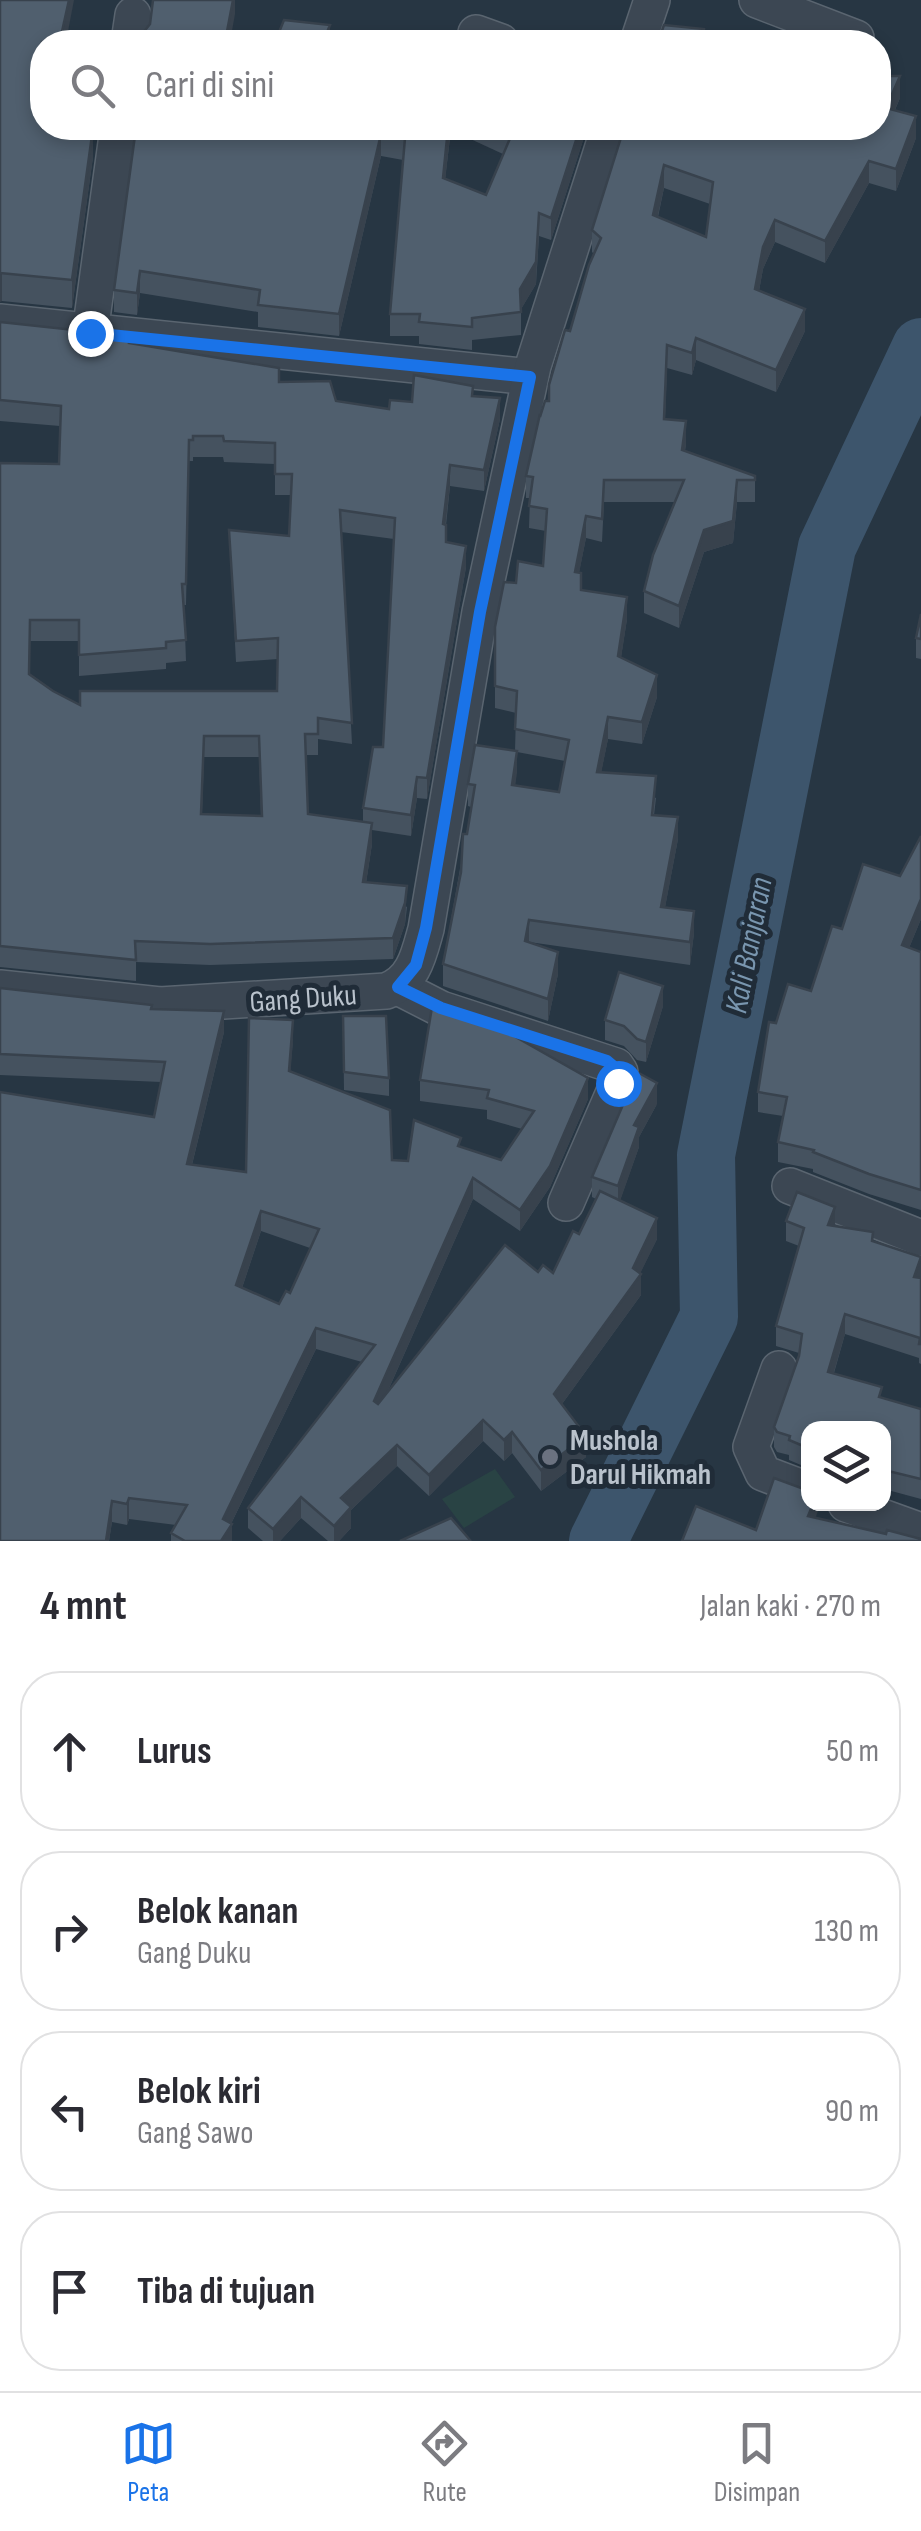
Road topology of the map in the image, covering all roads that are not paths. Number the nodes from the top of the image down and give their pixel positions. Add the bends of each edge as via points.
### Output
1 (652, 0) edge
2 (757, 0) edge
3 (642, 30) edge
4 (835, 30) edge
5 (116, 140) edge
6 (605, 140) edge
7 (0, 322) edge
8 (90, 333) junction
9 (530, 377) junction
10 (398, 987) junction
11 (0, 988) edge
12 (790, 1186) dead end
13 (566, 1204) dead end
14 (921, 1238) edge
15 (778, 1369) dead end
16 (801, 1487) edge
17 (865, 1511) edge
18 (921, 1531) edge

1 - 3 street
2 - 4 street
5 - 8 street
6 - 9 street, Gang Duku
7 - 8 street
8 - 9 street
9 - 10 street, Gang Duku via 480,612 426,928 416,965
10 - 11 street, Gang Duku via 160,1005
10 - 13 street via 441,1008 616,1066 618,1083
12 - 14 street
15 - 16 street via 751,1447 763,1473
17 - 18 street

